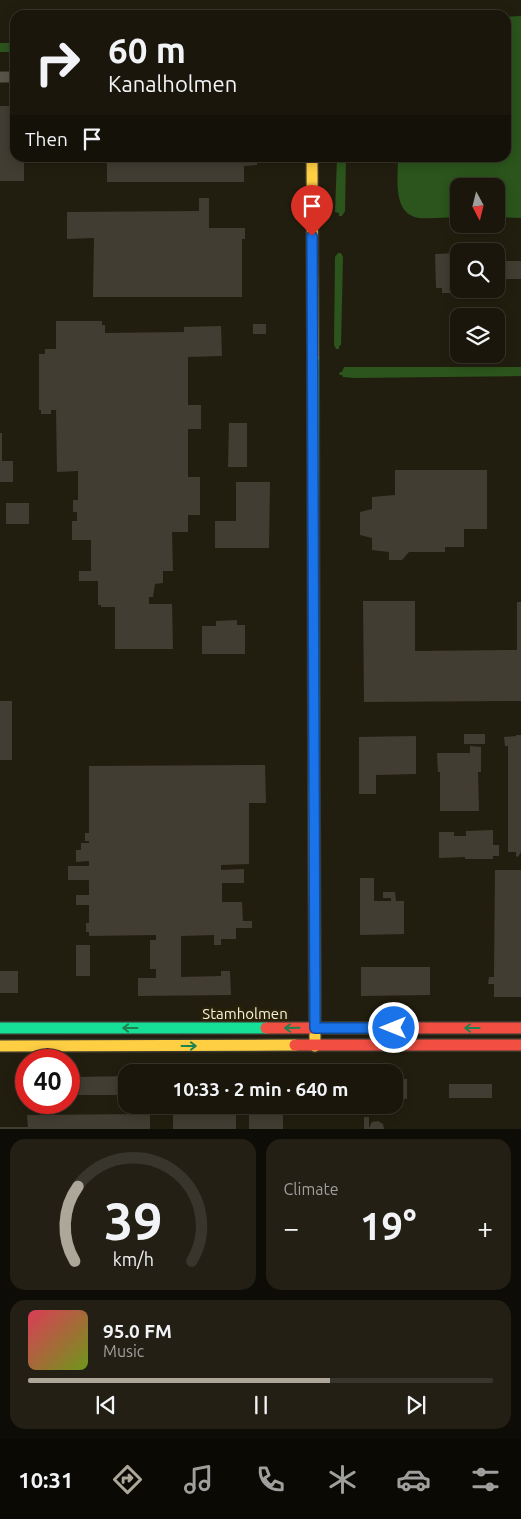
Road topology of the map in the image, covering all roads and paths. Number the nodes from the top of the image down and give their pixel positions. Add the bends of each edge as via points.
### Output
1 (312, 162) edge
2 (0, 1028) edge
3 (315, 1028) junction
4 (521, 1028) edge
5 (0, 1046) edge
6 (316, 1046) junction
7 (521, 1046) edge

1 - 3 street
3 -> 2 street, Stamholmen
4 -> 3 street, Stamholmen
3 - 6 street
5 -> 6 street
6 - 7 street

